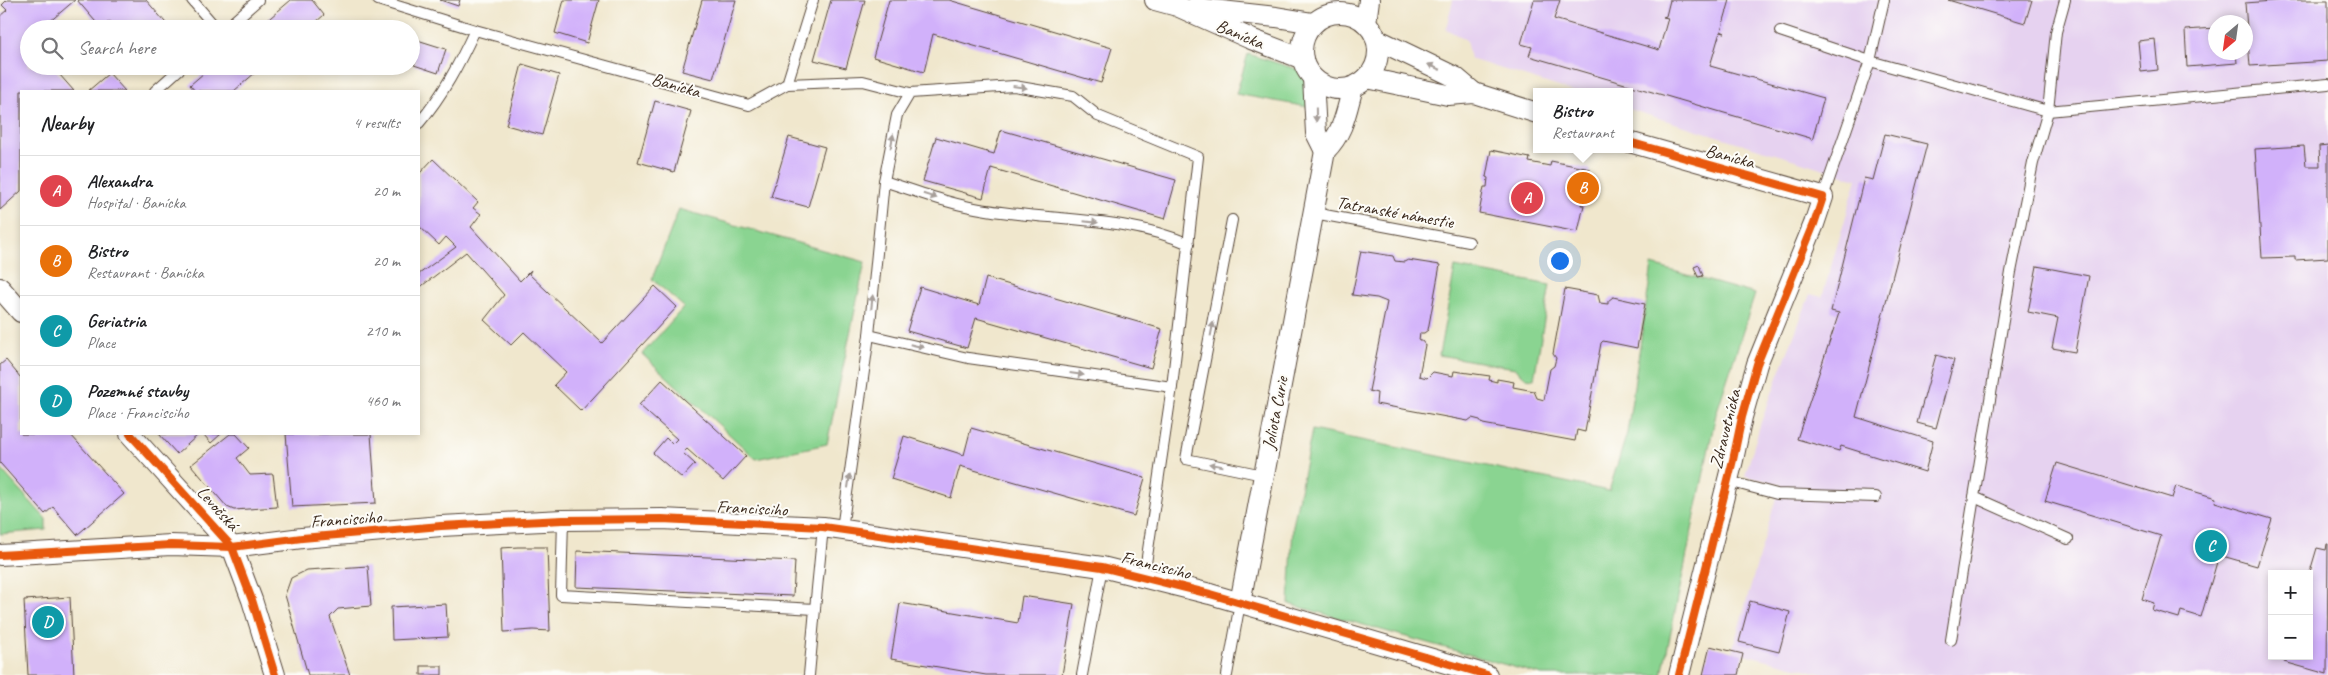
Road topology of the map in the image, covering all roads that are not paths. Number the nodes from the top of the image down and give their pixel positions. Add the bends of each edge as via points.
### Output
1 (192, 0) edge
2 (258, 0) edge
3 (378, 0) edge
4 (813, 0) edge
5 (1155, 0) edge
6 (1369, 0) edge
7 (1884, 0) edge
8 (2065, 0) edge
9 (1177, 6) junction
10 (1326, 13) edge
11 (209, 20) edge
12 (235, 20) edge
13 (474, 30) junction
14 (1371, 31) junction
15 (1780, 31) dead end
16 (1303, 60) junction
17 (1870, 60) junction
18 (173, 75) edge
19 (1313, 78) junction
20 (1360, 82) junction
21 (788, 84) junction
22 (2328, 84) edge
23 (156, 90) edge
24 (910, 93) junction
25 (1474, 93) junction
26 (2048, 111) junction
27 (1533, 112) edge
28 (420, 121) edge
29 (1633, 143) edge
30 (1325, 151) junction
31 (884, 181) junction
32 (1822, 197) junction
33 (1314, 213) junction
34 (1232, 220) dead end
35 (1470, 242) dead end
36 (1189, 244) junction
37 (0, 288) edge
38 (20, 311) edge
39 (869, 335) junction
40 (1172, 387) junction
41 (131, 435) edge
42 (1263, 475) junction
43 (1728, 481) junction
44 (1876, 497) dead end
45 (1974, 497) junction
46 (564, 520) junction
47 (823, 526) junction
48 (842, 529) junction
49 (2068, 539) dead end
50 (232, 547) junction
51 (0, 555) edge
52 (1102, 567) junction
53 (1144, 577) junction
54 (1240, 603) junction
55 (815, 609) junction
56 (1952, 640) dead end
57 (275, 675) edge
58 (809, 675) edge
59 (1082, 675) edge
60 (1227, 675) edge
61 (1487, 675) edge
62 (1679, 675) edge

1 - 11 lane
2 - 12 lane
3 - 13 lane, Banícka
4 - 21 lane
5 - 9 street, Banícka
6 - 14 street
7 - 17 lane
8 - 26 lane via 2056,32
9 - 10 street, Banícka via 1276,17
9 - 16 street, Banícka
10 - 14 street via 1348,14
10 - 16 street via 1304,39
13 - 21 lane, Banícka via 749,106
13 - 28 lane via 458,67
14 - 20 street via 1377,60
25 -> 14 street via 1455,77 1394,49
15 - 17 lane
16 - 19 street
17 - 26 lane
17 - 32 lane
18 - 23 lane
19 - 20 street via 1332,88 1342,89
19 -> 30 street via 1316,132
20 - 25 street via 1448,95
20 - 30 street, Joliota Curie via 1336,139
21 - 24 lane via 863,81
22 - 26 lane
31 -> 24 lane via 897,115
24 -> 36 lane via 1014,86 1073,96 1098,116 1198,157
25 - 27 street
26 - 45 lane via 2025,198
29 - 32 street, Banícka
30 - 33 street, Joliota Curie
31 -> 36 lane via 986,210 1135,227 1165,233
39 -> 31 lane
32 - 43 street, Zdravotnícka via 1758,364
33 - 35 lane, Tatranské námestie
33 - 42 street, Joliota Curie
42 -> 34 lane via 1186,460
36 - 40 lane
37 - 38 street
39 -> 40 lane via 968,358
48 -> 39 lane
40 - 53 lane
41 - 50 street, Levočská
42 - 54 street, Joliota Curie
43 - 44 lane via 1777,494
43 - 62 street, Zdravotnícka
45 - 49 lane
45 - 56 lane
46 - 47 street, Francisciho via 662,519
46 - 50 street, Francisciho via 441,526
46 - 55 lane via 561,595
47 - 48 street, Francisciho
47 - 55 lane
48 - 52 street, Francisciho
50 - 51 street, Francisciho via 171,545
50 - 57 street, Levočská
52 - 53 street, Francisciho
52 - 59 lane
53 - 54 street, Francisciho
54 - 60 lane, Joliota Curie
54 - 61 street, Francisciho
55 - 58 lane

